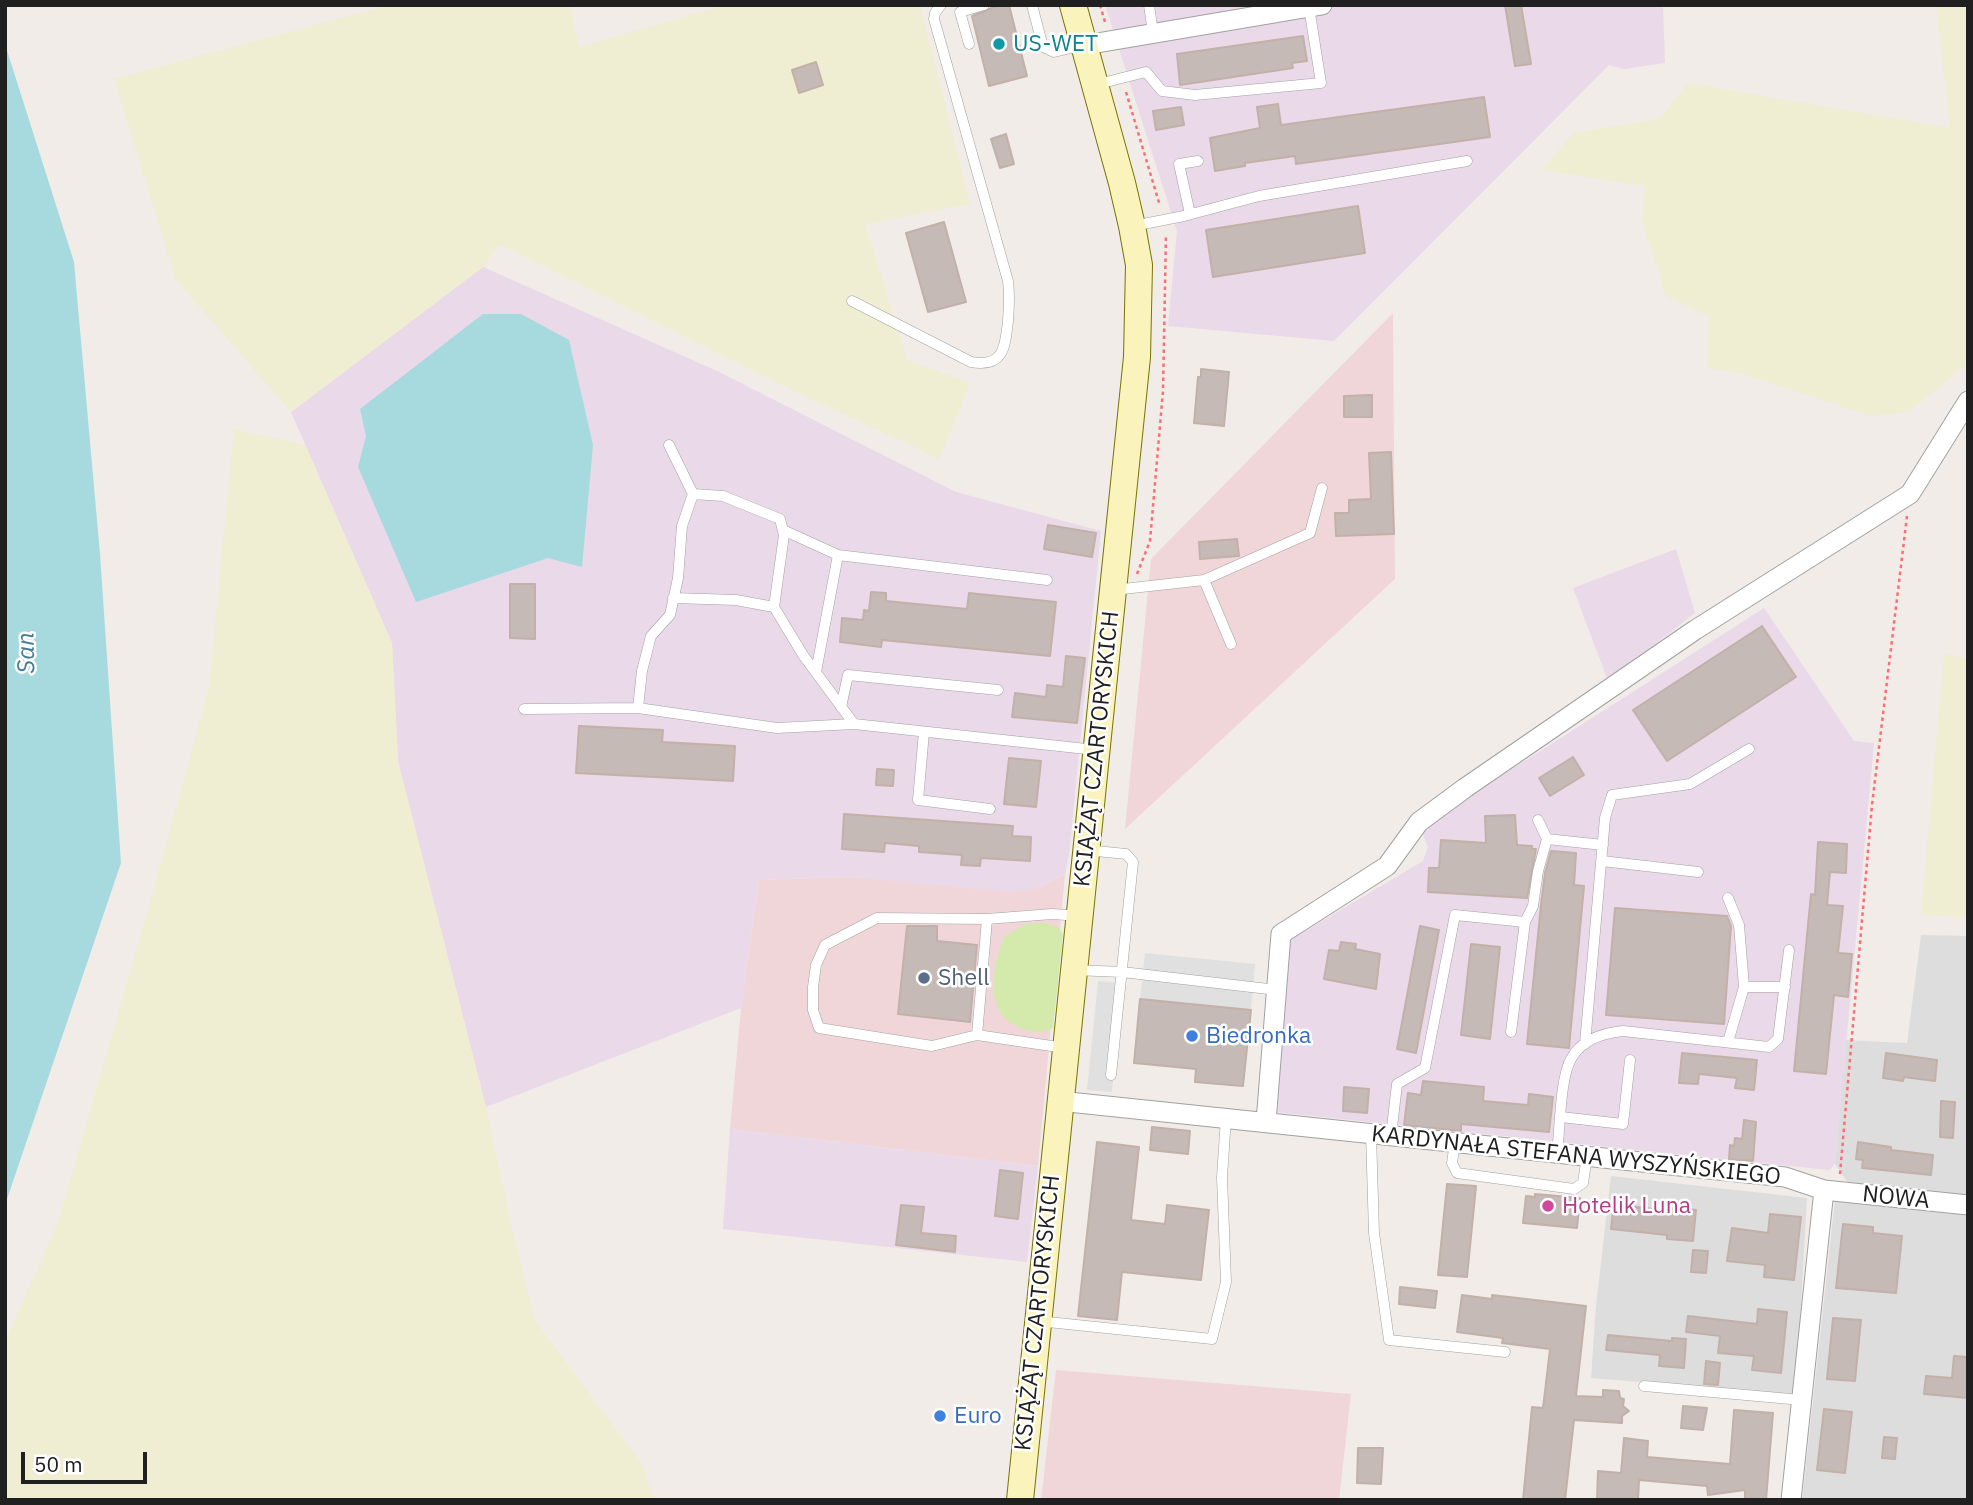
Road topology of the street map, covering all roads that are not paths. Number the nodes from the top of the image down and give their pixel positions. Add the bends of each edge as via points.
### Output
1 (941, 5) edge
2 (984, 5) edge
3 (1032, 5) edge
4 (1073, 5) edge
5 (1149, 5) edge
6 (1315, 6) edge
7 (1153, 33) junction
8 (969, 44) dead end
9 (1085, 45) junction
10 (1096, 85) junction
11 (1467, 161) dead end
12 (1198, 162) dead end
13 (1191, 215) junction
14 (1132, 226) junction
15 (852, 301) dead end
16 (1968, 401) edge
17 (669, 446) dead end
18 (1322, 488) dead end
19 (693, 494) junction
20 (783, 530) junction
21 (838, 555) junction
22 (1047, 580) dead end
23 (1204, 580) junction
24 (1113, 590) junction
25 (673, 598) junction
26 (774, 607) junction
27 (1231, 645) dead end
28 (816, 672) junction
29 (998, 690) dead end
30 (841, 707) junction
31 (638, 708) junction
32 (524, 709) dead end
33 (854, 724) junction
34 (924, 732) junction
35 (1749, 749) dead end
36 (1097, 750) junction
37 (990, 809) dead end
38 (1538, 820) dead end
39 (1548, 839) junction
40 (1603, 845) junction
41 (1086, 850) junction
42 (1602, 861) junction
43 (1698, 872) dead end
44 (1728, 898) dead end
45 (1080, 916) junction
46 (987, 919) junction
47 (1525, 922) junction
48 (1789, 950) dead end
49 (1074, 970) junction
50 (1122, 972) junction
51 (1744, 987) junction
52 (1785, 987) junction
53 (1277, 990) junction
54 (1511, 1032) dead end
55 (977, 1035) junction
56 (1728, 1042) junction
57 (1585, 1044) junction
58 (1065, 1048) junction
59 (1630, 1060) dead end
60 (1111, 1075) dead end
61 (1059, 1101) junction
62 (1561, 1117) junction
63 (1226, 1118) junction
64 (1266, 1122) junction
65 (1381, 1135) junction
66 (1455, 1142) junction
67 (1558, 1153) junction
68 (1587, 1156) junction
69 (1831, 1191) junction
70 (1968, 1205) edge
71 (1038, 1321) junction
72 (1505, 1352) dead end
73 (1644, 1385) dead end
74 (1802, 1401) junction
75 (1020, 1500) edge
76 (1791, 1500) edge

1 - 15 lane via 934,19 1008,281 1005,347 995,360 971,362
2 - 8 lane via 960,12
3 - 9 lane via 1044,47 1054,52
4 - 9 main road, KSIĄŻĄT CZARTORYSKICH
5 - 7 lane
6 - 7 street
6 - 10 lane via 1321,83 1195,95 1162,91 1146,72
7 - 9 street
9 - 10 main road, KSIĄŻĄT CZARTORYSKICH
10 - 14 main road, KSIĄŻĄT CZARTORYSKICH
11 - 13 lane via 1259,196
12 - 13 lane via 1179,164
13 - 14 lane
14 - 24 main road, KSIĄŻĄT CZARTORYSKICH via 1139,265 1139,311
16 - 53 street via 1910,494 1695,630 1419,822 1387,866 1282,934
17 - 19 lane
18 - 23 lane via 1310,533
19 - 20 lane via 723,496 780,519
19 - 25 lane via 682,526
20 - 21 lane
20 - 26 lane
21 - 22 lane
21 - 28 lane
23 - 24 lane
23 - 27 lane
24 - 36 main road, KSIĄŻĄT CZARTORYSKICH
25 - 26 lane via 736,600
25 - 31 lane via 670,615 651,636
26 - 28 lane
28 - 30 lane
29 - 30 lane via 848,675
30 - 33 lane
31 - 32 lane
31 - 33 lane via 777,728
33 - 34 lane
34 - 36 lane
34 - 37 lane via 918,800
35 - 40 lane via 1689,784 1612,795
36 - 41 main road, KSIĄŻĄT CZARTORYSKICH
38 - 39 lane
39 - 40 lane
39 - 47 lane
40 - 42 lane
41 - 45 main road, KSIĄŻĄT CZARTORYSKICH
41 - 50 lane via 1126,854 1133,862
42 - 43 lane
42 - 57 lane
44 - 51 lane via 1739,925
45 - 46 lane
45 - 49 main road, KSIĄŻĄT CZARTORYSKICH
46 - 55 lane
46 - 55 lane via 877,918 825,945 813,987 819,1028 932,1046
47 - 54 lane
47 - 65 lane via 1455,915 1425,1068 1397,1084
48 - 52 lane
49 - 50 lane
49 - 58 main road, KSIĄŻĄT CZARTORYSKICH
50 - 53 lane
50 - 60 lane
51 - 52 lane
51 - 56 lane
52 - 56 lane via 1779,1039 1769,1047
53 - 64 street
55 - 58 lane
56 - 57 lane via 1623,1031 1602,1034
57 - 62 lane via 1570,1059
58 - 61 main road, KSIĄŻĄT CZARTORYSKICH
59 - 62 lane via 1623,1124
61 - 63 street, KARDYNAŁA STEFANA WYSZYŃSKIEGO
61 - 71 main road, KSIĄŻĄT CZARTORYSKICH
62 - 67 lane
63 - 64 street, KARDYNAŁA STEFANA WYSZYŃSKIEGO
63 - 71 lane via 1222,1177 1226,1282 1212,1339
64 - 65 street, KARDYNAŁA STEFANA WYSZYŃSKIEGO
65 - 66 street, KARDYNAŁA STEFANA WYSZYŃSKIEGO
65 - 72 lane via 1374,1233 1389,1339
66 - 67 street, KARDYNAŁA STEFANA WYSZYŃSKIEGO
66 - 68 lane via 1452,1163 1457,1173 1574,1189 1583,1183
67 - 68 street, KARDYNAŁA STEFANA WYSZYŃSKIEGO
68 - 69 street, KARDYNAŁA STEFANA WYSZYŃSKIEGO via 1785,1177
69 - 70 street, NOWA
69 - 74 street
71 - 75 main road, KSIĄŻĄT CZARTORYSKICH
73 - 74 lane
74 - 76 street

